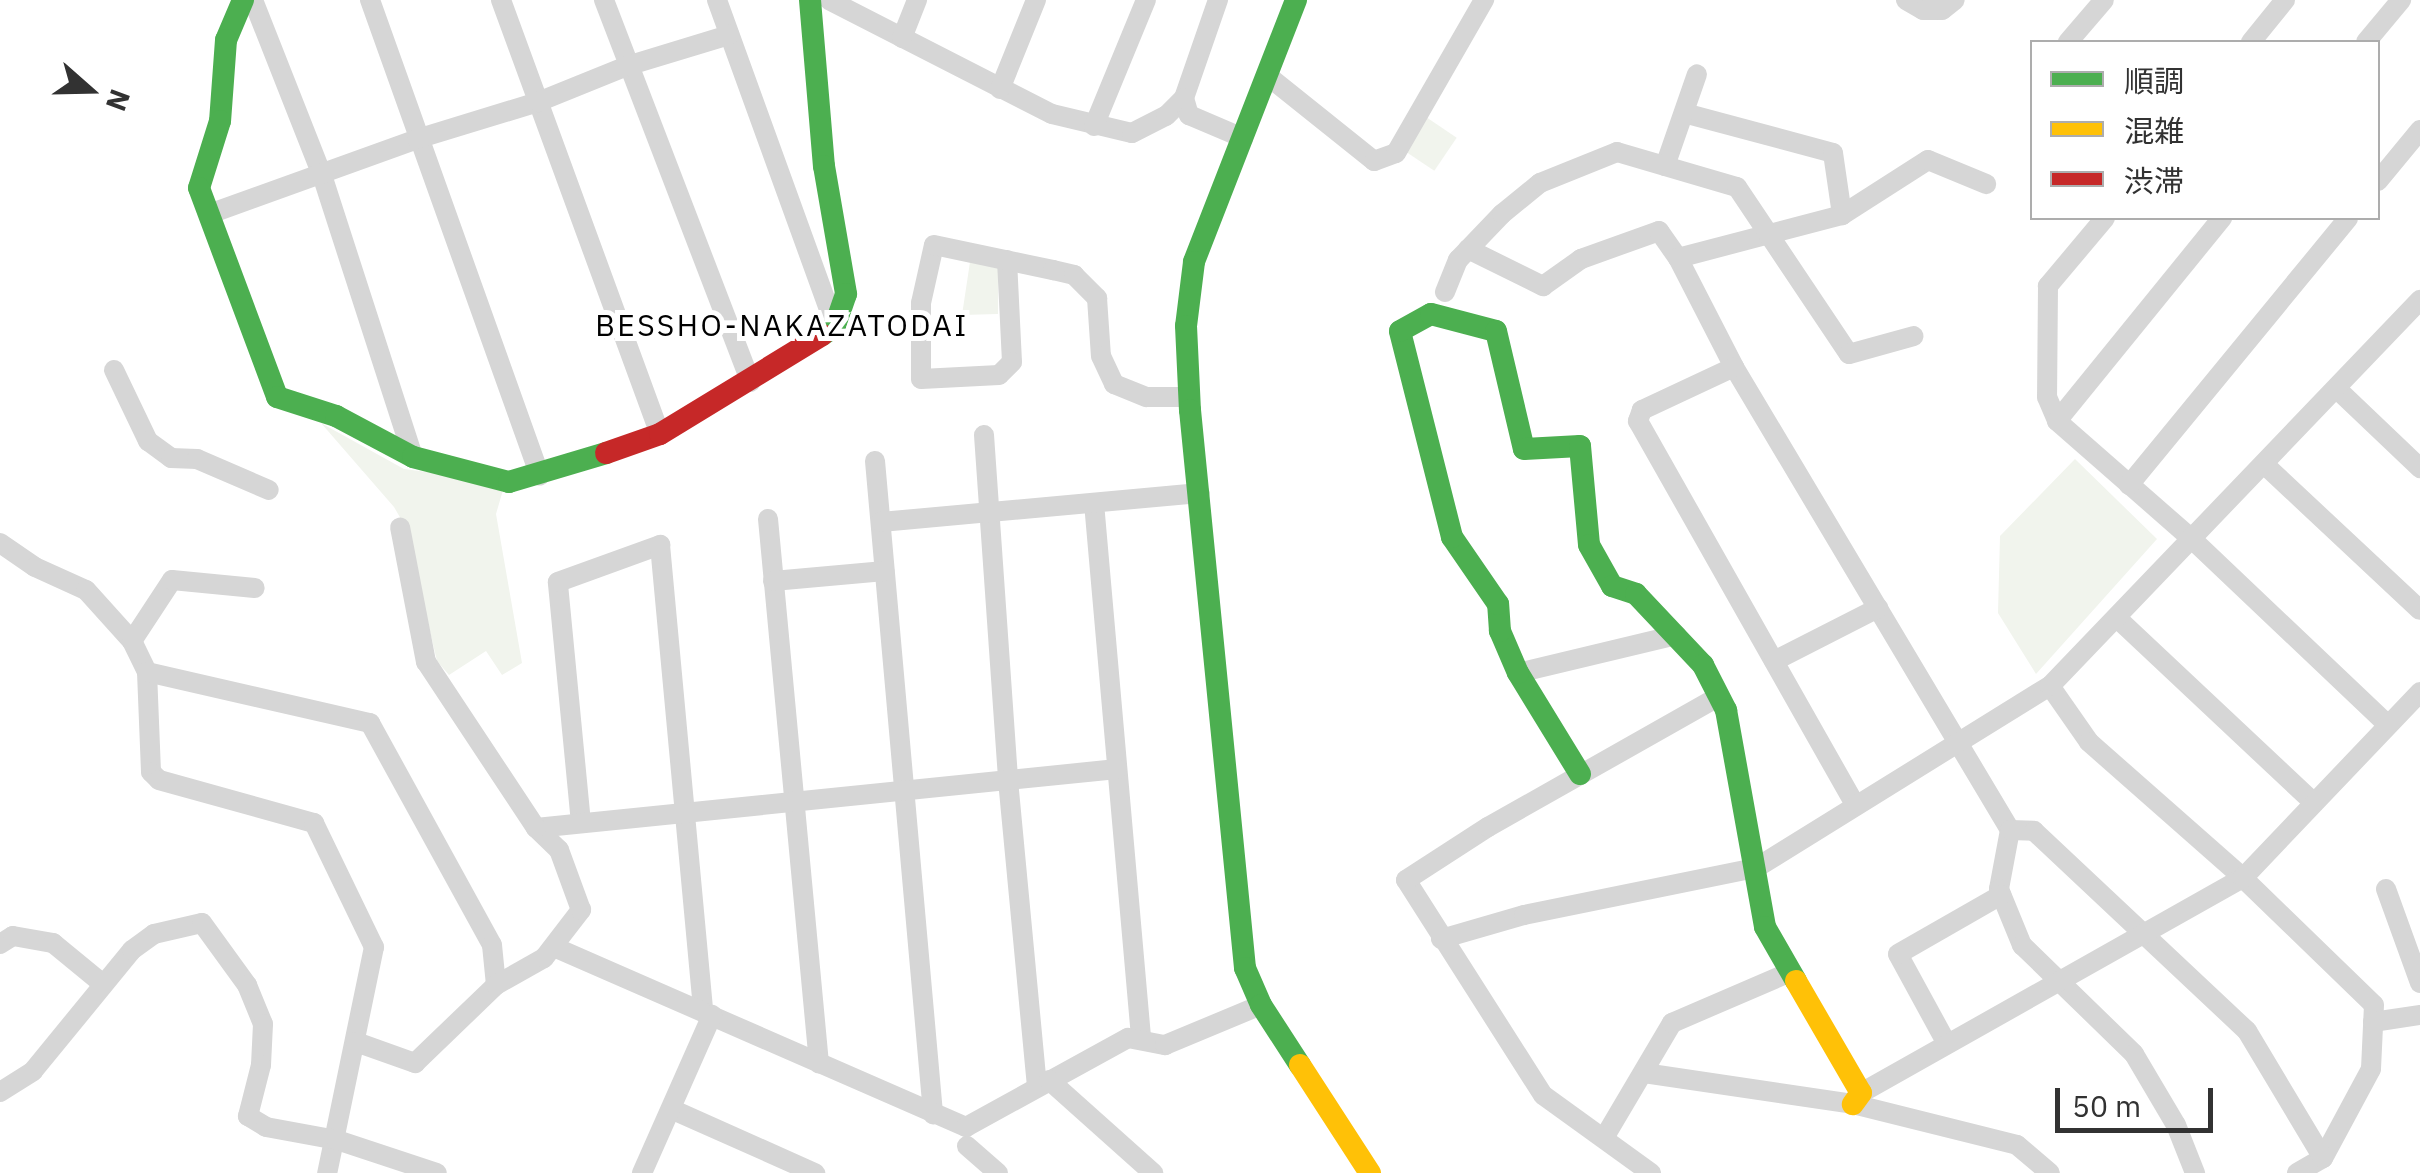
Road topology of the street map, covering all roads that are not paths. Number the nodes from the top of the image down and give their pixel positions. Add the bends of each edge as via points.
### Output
1 (243, 0) edge
2 (254, 0) edge
3 (370, 0) edge
4 (501, 0) edge
5 (604, 0) edge
6 (716, 0) edge
7 (810, 0) edge
8 (829, 0) edge
9 (917, 0) edge
10 (1036, 0) edge
11 (1146, 0) edge
12 (1218, 0) edge
13 (1296, 0) edge
14 (1484, 0) edge
15 (1906, 0) edge
16 (1955, 0) edge
17 (2104, 0) edge
18 (2286, 0) edge
19 (2401, 0) edge
20 (729, 35) junction
21 (902, 38) junction
22 (2070, 40) edge
23 (2252, 40) edge
24 (2368, 40) edge
25 (628, 66) junction
26 (1697, 74) dead end
27 (1268, 76) junction
28 (1000, 89) junction
29 (1184, 98) junction
30 (538, 102) junction
31 (1684, 113) junction
32 (1094, 126) junction
33 (2420, 130) edge
34 (1242, 138) junction
35 (417, 139) junction
36 (1665, 166) junction
37 (322, 175) junction
38 (2380, 179) edge
39 (1986, 184) dead end
40 (212, 213) junction
41 (1842, 215) junction
42 (2103, 220) edge
43 (2220, 220) edge
44 (2346, 220) edge
45 (1767, 233) junction
46 (1468, 249) junction
47 (1678, 258) junction
48 (1007, 260) junction
49 (1445, 292) dead end
50 (2418, 308) edge
51 (835, 326) junction
52 (1914, 336) dead end
53 (1734, 367) junction
54 (114, 370) dead end
55 (751, 382) junction
56 (2336, 389) junction
57 (1190, 398) junction
58 (2057, 421) junction
59 (660, 434) junction
60 (984, 435) dead end
61 (413, 457) junction
62 (875, 461) dead end
63 (2265, 465) junction
64 (2420, 468) edge
65 (540, 476) junction
66 (2129, 486) junction
67 (269, 490) dead end
68 (1200, 493) junction
69 (1094, 502) junction
70 (988, 512) junction
71 (768, 519) dead end
72 (881, 522) junction
73 (400, 527) dead end
74 (2194, 541) junction
75 (0, 543) edge
76 (885, 571) junction
77 (773, 581) junction
78 (255, 588) dead end
79 (1878, 608) junction
80 (2420, 610) edge
81 (2117, 618) junction
82 (1676, 635) junction
83 (132, 641) junction
84 (1774, 661) junction
85 (147, 672) junction
86 (1518, 673) junction
87 (2050, 686) junction
88 (2420, 692) edge
89 (1718, 697) junction
90 (2388, 725) junction
91 (1958, 744) junction
92 (1117, 769) junction
93 (1580, 774) junction
94 (1008, 780) junction
95 (902, 791) junction
96 (792, 802) junction
97 (2314, 803) junction
98 (1856, 806) junction
99 (685, 813) junction
100 (581, 823) junction
101 (536, 828) junction
102 (2010, 830) junction
103 (1756, 868) junction
104 (2243, 878) junction
105 (2386, 889) dead end
106 (2001, 895) junction
107 (2142, 934) junction
108 (1442, 940) junction
109 (0, 944) edge
110 (554, 947) junction
111 (1788, 972) junction
112 (2057, 982) junction
113 (2420, 983) edge
114 (103, 984) junction
115 (496, 985) junction
116 (1261, 1005) junction
117 (707, 1014) junction
118 (2420, 1016) edge
119 (2373, 1022) junction
120 (1141, 1037) junction
121 (356, 1042) junction
122 (1947, 1044) junction
123 (819, 1064) junction
124 (1644, 1073) junction
125 (1043, 1083) junction
126 (0, 1092) edge
127 (1857, 1098) junction
128 (671, 1108) junction
129 (951, 1129) junction
130 (1604, 1138) junction
131 (337, 1140) junction
132 (2322, 1158) junction
133 (327, 1173) edge
134 (436, 1173) edge
135 (642, 1173) edge
136 (816, 1173) edge
137 (998, 1173) edge
138 (1153, 1173) edge
139 (1370, 1173) edge
140 (1651, 1173) edge
141 (2050, 1173) edge
142 (2194, 1173) edge
143 (2297, 1173) edge

1 - 40 street via 226,40 220,121 199,188
2 - 37 street
3 - 35 street
4 - 30 street
5 - 25 street
6 - 20 street
7 - 51 street via 824,166 846,294
8 - 21 street
9 - 21 street
10 - 28 street
11 - 32 street
12 - 29 street
13 - 27 street
14 - 27 street via 1396,153 1374,162
15 - 16 street via 1923,10 1942,10
17 - 22 street
18 - 23 street
19 - 24 street
20 - 25 street
20 - 51 street
21 - 28 street
25 - 30 street
25 - 55 street
26 - 31 street
27 - 34 street
28 - 32 street
29 - 32 street via 1142,130
29 - 34 street via 1189,115
30 - 35 street
30 - 59 street
31 - 36 street
31 - 41 street via 1833,153
33 - 38 street
34 - 57 street via 1189,285
35 - 37 street
35 - 65 street
36 - 45 street via 1737,187
36 - 46 street via 1618,152 1540,184
37 - 40 street
37 - 61 street
39 - 41 street via 1928,160
40 - 61 street via 277,397 336,416
41 - 45 street
42 - 58 street via 2048,286 2047,398
43 - 58 street
44 - 66 street
45 - 47 street
45 - 52 street via 1849,354
46 - 47 street via 1543,286 1581,259 1659,231
46 - 49 street
47 - 53 street
48 - 48 street via 934,245 921,303 921,379 999,375 1012,362
48 - 57 street via 1088,284 1097,298 1105,371 1114,384 1147,397
50 - 56 street
51 - 55 street
53 - 79 street
53 - 84 street via 1642,410 1638,421
54 - 67 street via 148,441 171,458 196,459
55 - 59 street
56 - 63 street
56 - 64 street
57 - 68 street
58 - 66 street
59 - 65 street
60 - 70 street
61 - 65 street via 509,482
62 - 72 street
63 - 74 street
63 - 80 street
66 - 74 street
68 - 69 street
68 - 116 street via 1242,954
69 - 70 street
69 - 92 street
70 - 72 street
70 - 94 street
71 - 77 street
72 - 76 street
73 - 101 street via 426,662
74 - 81 street
74 - 90 street
75 - 83 street via 86,590
76 - 77 street
76 - 95 street
77 - 96 street
78 - 83 street via 172,580
79 - 84 street
79 - 91 street
81 - 87 street
81 - 97 street
82 - 86 street
82 - 86 street via 1636,594 1612,586 1589,545 1580,446 1524,449 1496,331 1431,314 1400,331 1413,398 1452,537 1498,604 1500,631
82 - 89 street via 1703,665
83 - 85 street
84 - 98 street
85 - 115 street via 370,723 492,945
85 - 121 street via 150,772 159,780 322,819 374,947
86 - 93 street
87 - 91 street
87 - 104 street via 2089,742
88 - 90 street
89 - 93 street
89 - 103 street
90 - 97 street
91 - 98 street
91 - 102 street
92 - 94 street
92 - 120 street
93 - 108 street via 1406,880
94 - 95 street
94 - 125 street
95 - 96 street
95 - 129 street
96 - 99 street
96 - 123 street
97 - 104 street
98 - 103 street
99 - 100 street
99 - 100 street via 660,545 558,582
99 - 117 street
100 - 101 street
101 - 110 street via 559,850 581,910
102 - 106 street
102 - 107 street via 2034,830
103 - 108 street via 1524,916
103 - 111 street via 1765,927
104 - 107 street
104 - 119 street via 2374,1005
105 - 113 street
106 - 112 street via 2022,945
106 - 122 street via 1898,954
107 - 112 street
107 - 132 street via 2247,1030
108 - 130 street via 1543,1095
109 - 114 street via 13,936 53,943
110 - 115 street
110 - 117 street
111 - 124 street via 1672,1023
111 - 127 street
112 - 122 street
112 - 142 street via 2134,1054 2176,1125
114 - 126 street via 33,1071
114 - 131 street via 154,934 202,923 248,984 264,1024 262,1065 248,1116 266,1127
115 - 121 street via 414,1063
116 - 120 street via 1165,1045
116 - 139 street
117 - 123 street
117 - 128 street
118 - 119 street
119 - 132 street via 2371,1068
120 - 125 street
121 - 131 street
122 - 127 street
123 - 129 street
124 - 127 street
124 - 130 street
125 - 129 street
125 - 138 street
127 - 141 street via 2016,1145
128 - 135 street
128 - 136 street
129 - 137 street
130 - 140 street
131 - 133 street
131 - 134 street
132 - 143 street

